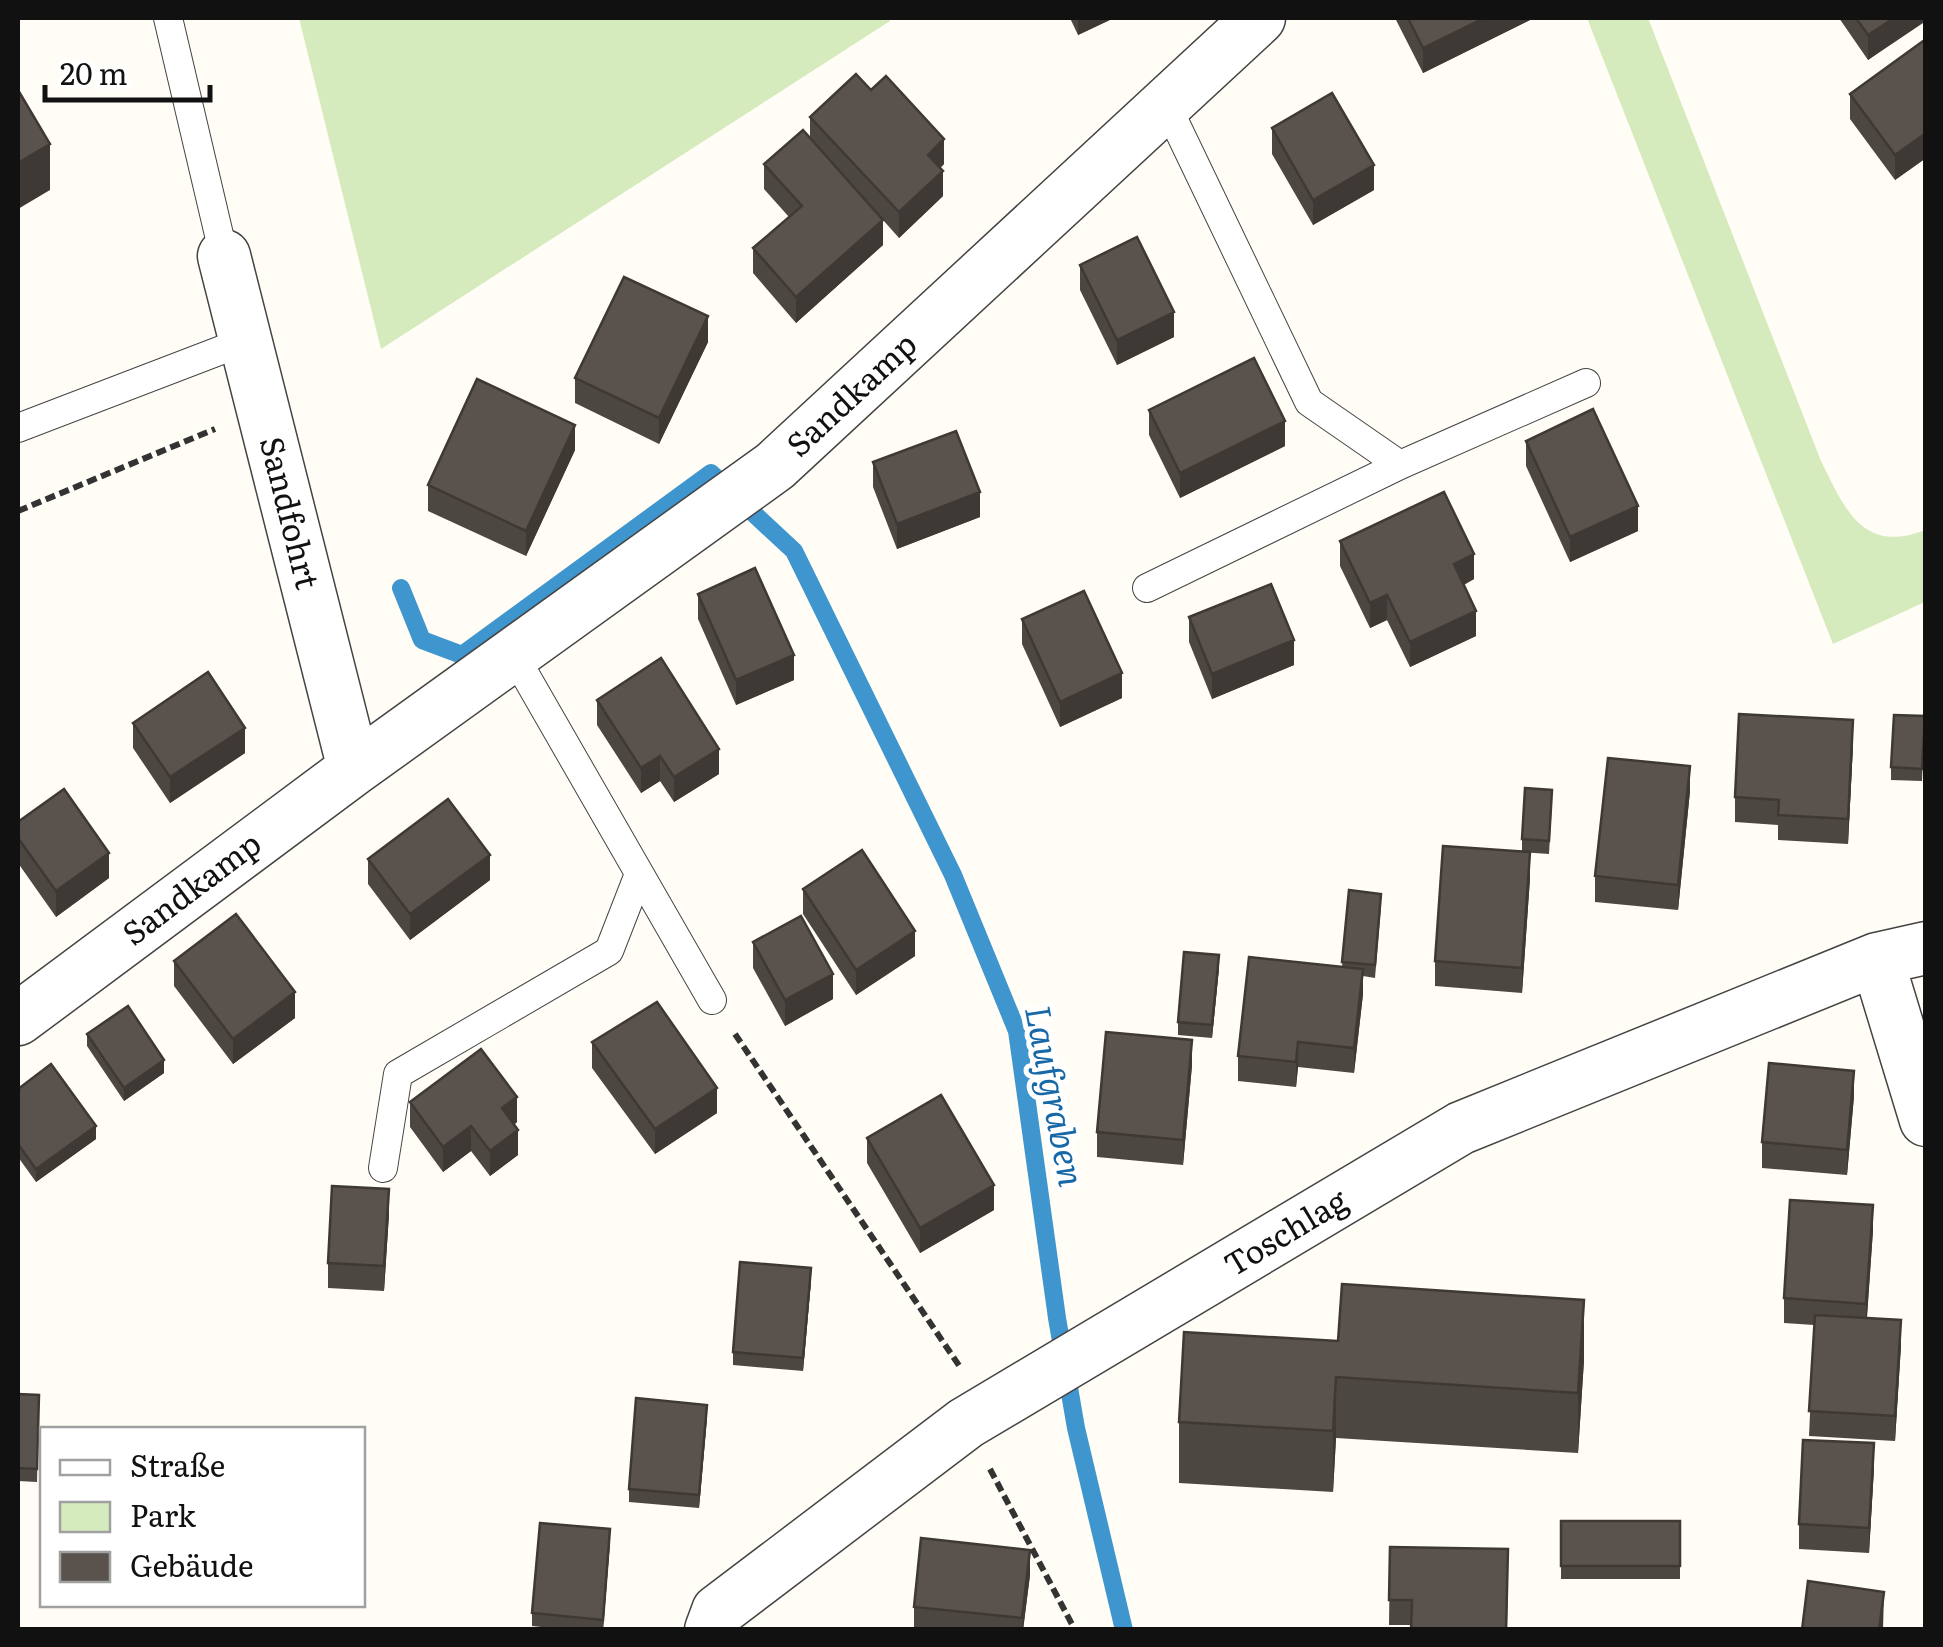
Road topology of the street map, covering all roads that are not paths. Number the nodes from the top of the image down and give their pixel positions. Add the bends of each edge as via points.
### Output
1 (168, 18) edge
2 (1259, 18) edge
3 (1166, 104) junction
4 (224, 256) joint
5 (245, 341) junction
6 (1586, 383) dead end
7 (18, 428) edge
8 (1400, 465) junction
9 (1147, 588) dead end
10 (514, 656) junction
11 (354, 770) junction
12 (639, 874) junction
13 (1901, 954) edge
14 (712, 1000) road end
15 (18, 1019) edge
16 (1926, 1120) edge
17 (382, 1168) dead end
18 (711, 1630) edge

1 - 4 lane
2 - 3 street, Sandkamp
3 - 8 lane via 1309,402
3 - 10 street, Sandkamp via 775,466
4 - 5 street, Sandfohrt
5 - 7 lane
5 - 11 street, Sandfohrt
6 - 8 lane
8 - 9 lane
10 - 11 street, Sandkamp
10 - 12 lane
11 - 15 street, Sandkamp
12 - 14 lane
12 - 17 lane via 609,951 398,1074
13 - 16 street
13 - 18 street, Toschlag via 1461,1128 978,1417 718,1611

